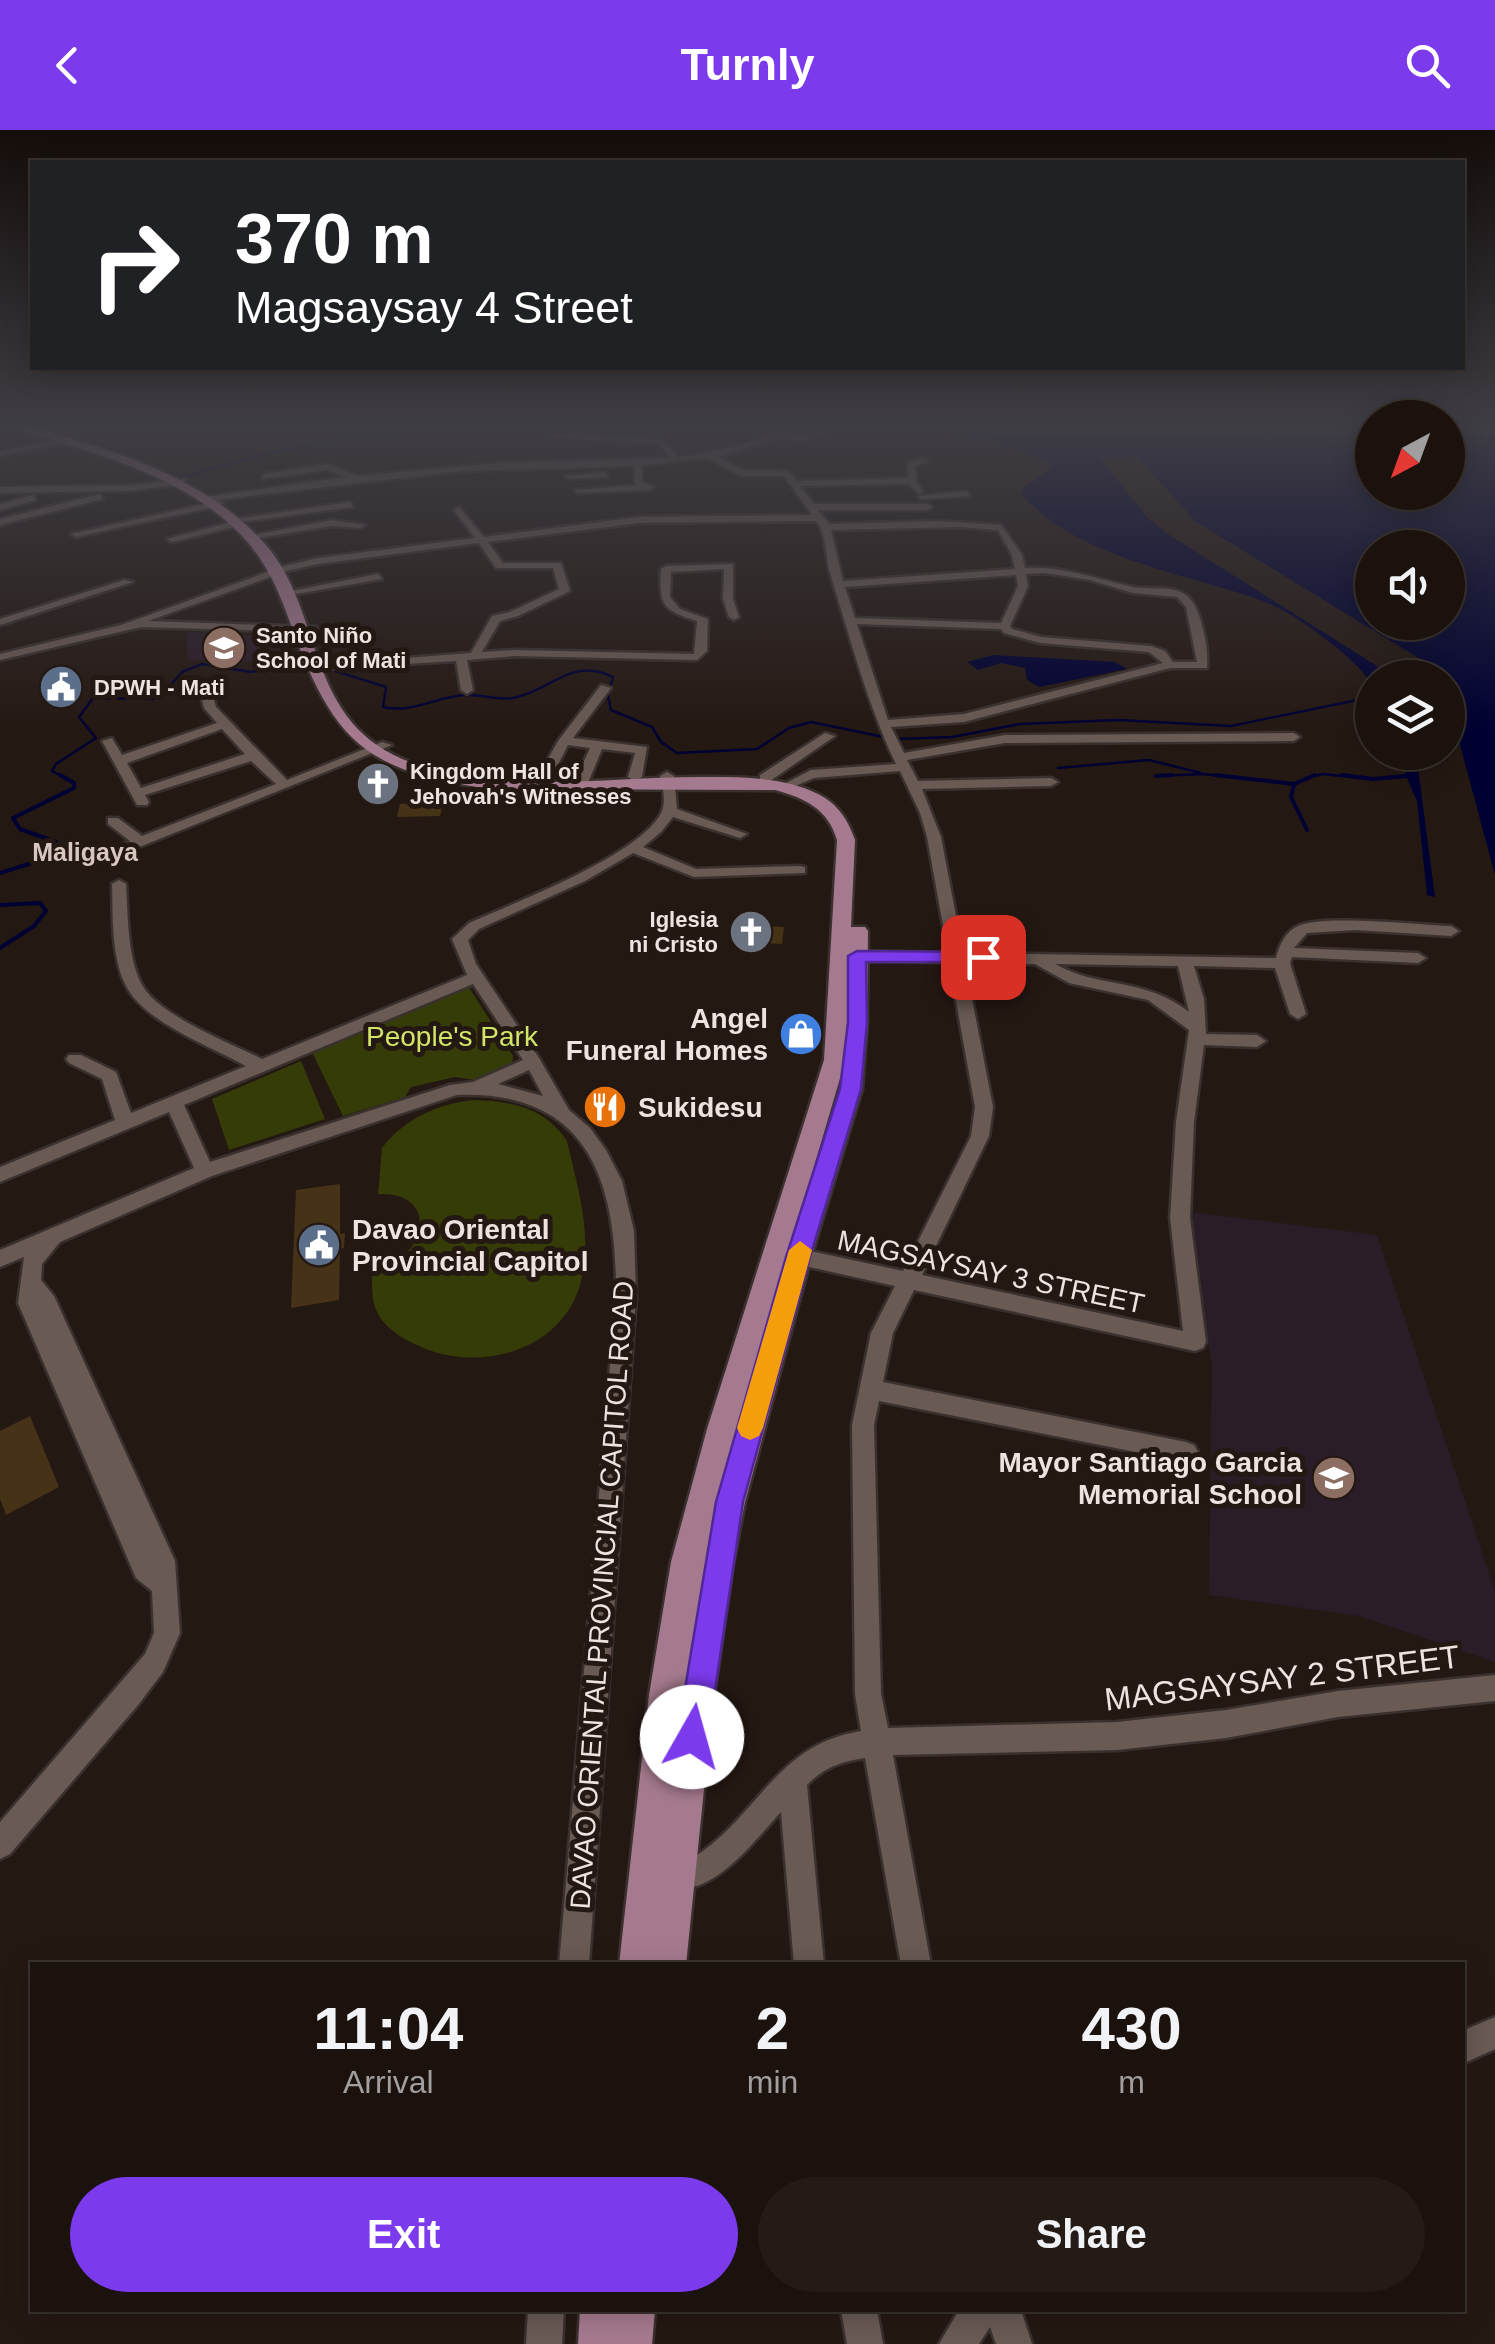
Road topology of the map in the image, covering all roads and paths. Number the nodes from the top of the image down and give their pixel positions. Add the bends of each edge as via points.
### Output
1 (105, 527) edge
2 (217, 527) edge
3 (242, 527) edge
4 (247, 527) edge
5 (308, 527) edge
6 (470, 527) edge
7 (574, 527) edge
8 (822, 527) edge
9 (974, 527) edge
10 (523, 533) junction
11 (76, 534) dead end
12 (259, 534) junction
13 (172, 539) dead end
14 (478, 539) junction
15 (552, 565) junction
16 (280, 570) junction
17 (1020, 571) junction
18 (378, 577) dead end
19 (128, 582) dead end
20 (839, 584) junction
21 (296, 591) junction
22 (734, 617) dead end
23 (850, 621) junction
24 (0, 622) edge
25 (126, 626) junction
26 (1004, 626) junction
27 (306, 630) junction
28 (476, 655) junction
29 (460, 656) junction
30 (0, 657) edge
31 (1170, 665) junction
32 (327, 667) junction
33 (205, 688) dead end
34 (604, 688) dead end
35 (467, 690) dead end
36 (883, 724) junction
37 (223, 725) junction
38 (829, 736) dead end
39 (1294, 736) dead end
40 (108, 740) dead end
41 (564, 741) junction
42 (597, 745) junction
43 (380, 748) junction
44 (253, 756) junction
45 (120, 762) junction
46 (906, 770) junction
47 (463, 776) junction
48 (635, 777) junction
49 (545, 778) junction
50 (765, 778) junction
51 (582, 780) junction
52 (668, 780) junction
53 (793, 782) junction
54 (1051, 782) dead end
55 (285, 785) junction
56 (670, 811) junction
57 (113, 821) dead end
58 (740, 834) dead end
59 (140, 842) junction
60 (631, 847) junction
61 (102, 857) dead end
62 (800, 870) dead end
63 (118, 884) dead end
64 (1452, 931) dead end
65 (848, 956) junction
66 (956, 957) junction
67 (1037, 957) junction
68 (1284, 958) junction
69 (1418, 958) dead end
70 (1185, 962) junction
71 (476, 977) junction
72 (1298, 1014) dead end
73 (1198, 1034) junction
74 (1257, 1041) dead end
75 (75, 1058) dead end
76 (534, 1062) junction
77 (260, 1066) junction
78 (475, 1087) junction
79 (174, 1102) junction
80 (561, 1112) junction
81 (125, 1122) junction
82 (205, 1172) junction
83 (0, 1174) edge
84 (64, 1233) junction
85 (787, 1254) junction
86 (0, 1259) edge
87 (905, 1282) junction
88 (30, 1283) junction
89 (868, 1390) junction
90 (1186, 1452) dead end
91 (162, 1584) junction
92 (1495, 1688) edge
93 (876, 1742) junction
94 (792, 1778) junction
95 (0, 1844) edge
96 (662, 1875) junction
97 (574, 1962) edge
98 (639, 1962) edge
99 (667, 1962) edge
100 (809, 1962) edge
101 (915, 1962) edge
102 (1495, 2033) edge
103 (1465, 2047) edge
104 (546, 2312) edge
105 (603, 2312) edge
106 (632, 2312) edge
107 (859, 2312) edge
108 (979, 2312) edge
109 (1004, 2312) edge
110 (544, 2344) edge
111 (600, 2344) edge
112 (629, 2344) edge
113 (865, 2344) edge
114 (956, 2344) edge
115 (1014, 2344) edge

1 - 11 street
2 - 13 street
3 - 16 main road
4 - 12 main road
5 - 12 street
6 - 14 street
7 - 10 street
8 - 20 street
9 - 17 street via 1004,530
10 - 14 street
10 - 15 street
12 - 16 main road
14 - 15 street via 500,566
14 - 16 street
15 - 28 street via 560,570 565,592 496,618
16 - 21 main road
16 - 25 street
16 - 27 main road
17 - 20 street
17 - 26 street via 1021,595
17 - 31 street via 1180,595 1191,606 1205,663
18 - 21 street
19 - 24 street
20 - 23 street
21 - 27 main road
22 - 28 street via 729,566 666,568 664,598 676,611 703,620 696,657
23 - 26 street
23 - 36 street
25 - 27 street
25 - 30 street
26 - 31 street via 1040,640 1151,649
27 - 32 main road
27 - 43 main road via 333,712 348,730
28 - 29 street
29 - 32 street
29 - 35 street
31 - 36 street via 964,718
32 - 43 main road via 349,714
33 - 37 street
34 - 41 street
36 - 46 street
37 - 44 street
37 - 45 street
38 - 50 street
39 - 46 street via 1005,740
40 - 45 street
41 - 42 street
41 - 49 street
42 - 48 street via 644,751
42 - 51 street
43 - 47 main road via 418,770
43 - 55 street
44 - 45 street via 140,798
44 - 55 street
46 - 53 street via 811,774
46 - 54 street
46 - 66 street via 934,838
47 - 49 main road
47 - 51 main road
48 - 51 main road
48 - 52 main road
49 - 51 main road
50 - 52 main road
50 - 53 main road
51 - 52 main road
52 - 56 street
52 - 65 main road via 775,785 836,813 846,840
53 - 65 main road via 837,802 855,822 859,855
55 - 59 street
56 - 58 street
56 - 60 street
57 - 59 street
59 - 61 street
60 - 62 street via 694,873
60 - 71 street via 464,933 460,949
63 - 77 street via 122,935 142,997
64 - 68 street via 1330,924 1302,930
65 - 66 street
65 - 85 main road via 830,1084
66 - 67 street
66 - 87 street via 984,1122
67 - 70 street
67 - 73 street via 1074,981 1150,994 1176,1009
68 - 69 street
68 - 70 street
68 - 72 street
70 - 73 street
71 - 76 street
71 - 77 street
73 - 74 street
73 - 87 street, MAGSAYSAY 3 STREET via 1180,1218 1196,1342
75 - 81 street via 110,1076
76 - 78 street
76 - 80 street
77 - 79 street
78 - 80 street, DAVAO ORIENTAL PROVINCIAL CAPITOL ROAD via 523,1092
78 - 82 street, DAVAO ORIENTAL PROVINCIAL CAPITOL ROAD via 422,1098
79 - 81 street
79 - 82 street
80 - 97 street, DAVAO ORIENTAL PROVINCIAL CAPITOL ROAD via 612,1180 626,1259
81 - 83 street
82 - 84 street, DAVAO ORIENTAL PROVINCIAL CAPITOL ROAD
84 - 86 street, DAVAO ORIENTAL PROVINCIAL CAPITOL ROAD
84 - 88 street via 32,1262
85 - 87 street, MAGSAYSAY 3 STREET
85 - 96 main road via 722,1429 688,1562 666,1695
87 - 89 street via 882,1333
88 - 91 street via 44,1296 163,1560
88 - 91 street via 28,1303 146,1570
89 - 90 street
89 - 93 street via 862,1466 868,1694
91 - 95 street via 167,1633 154,1663
92 - 93 street, MAGSAYSAY 2 STREET via 1148,1734
93 - 94 street, MAGSAYSAY 2 STREET via 824,1754
93 - 101 street
94 - 96 street, MAGSAYSAY 2 STREET via 714,1862
94 - 100 street
96 - 98 main road
96 - 99 main road
102 - 103 street
104 - 110 street
105 - 111 main road
106 - 112 main road
107 - 113 street
108 - 114 street
109 - 115 street

